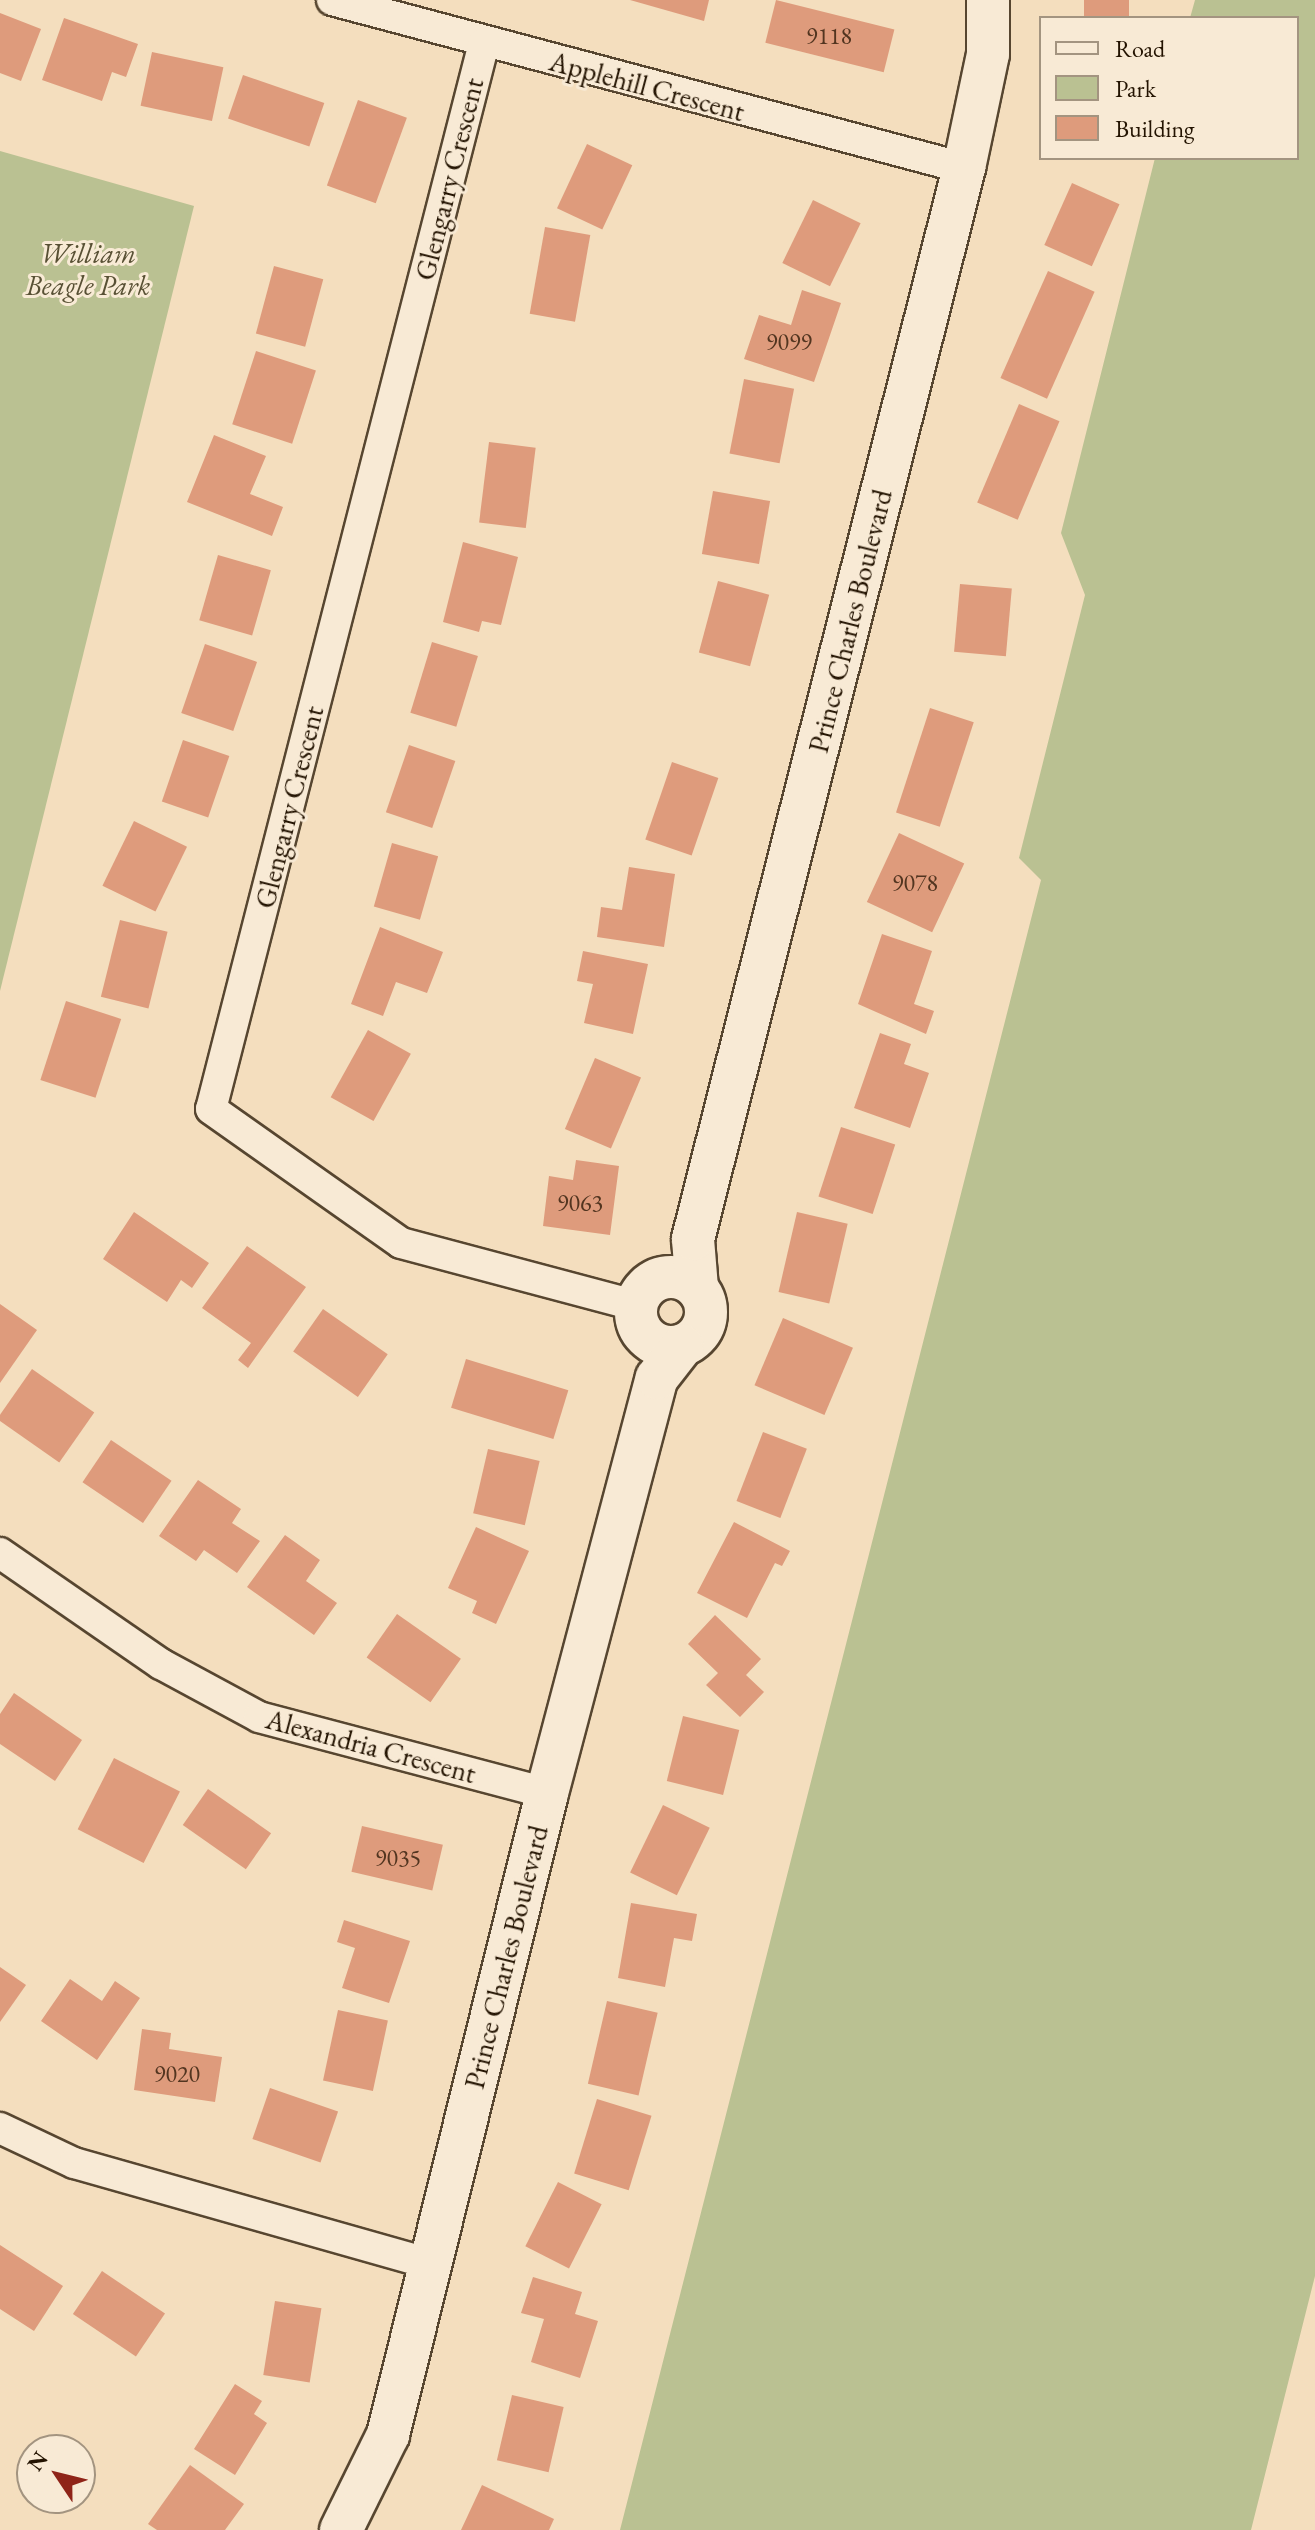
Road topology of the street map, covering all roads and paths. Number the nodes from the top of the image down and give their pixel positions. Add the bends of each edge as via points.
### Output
1 (332, 0) edge
2 (988, 0) edge
3 (484, 43) junction
4 (964, 168) junction
5 (664, 1322) junction
6 (0, 1553) edge
7 (547, 1793) junction
8 (0, 2128) edge
9 (430, 2264) junction
10 (341, 2530) edge

1 - 3 street, Applehill Crescent
2 - 4 street, Prince Charles Boulevard via 988,54
3 - 4 street, Applehill Crescent
3 - 5 street, Glengarry Crescent via 211,1109 401,1243
4 - 5 street, Prince Charles Boulevard via 693,1239
5 - 7 street, Prince Charles Boulevard
6 - 7 street, Alexandria Crescent via 161,1664 259,1717
7 - 9 street, Prince Charles Boulevard
8 - 9 street via 74,2163
9 - 10 street, Prince Charles Boulevard via 388,2435

